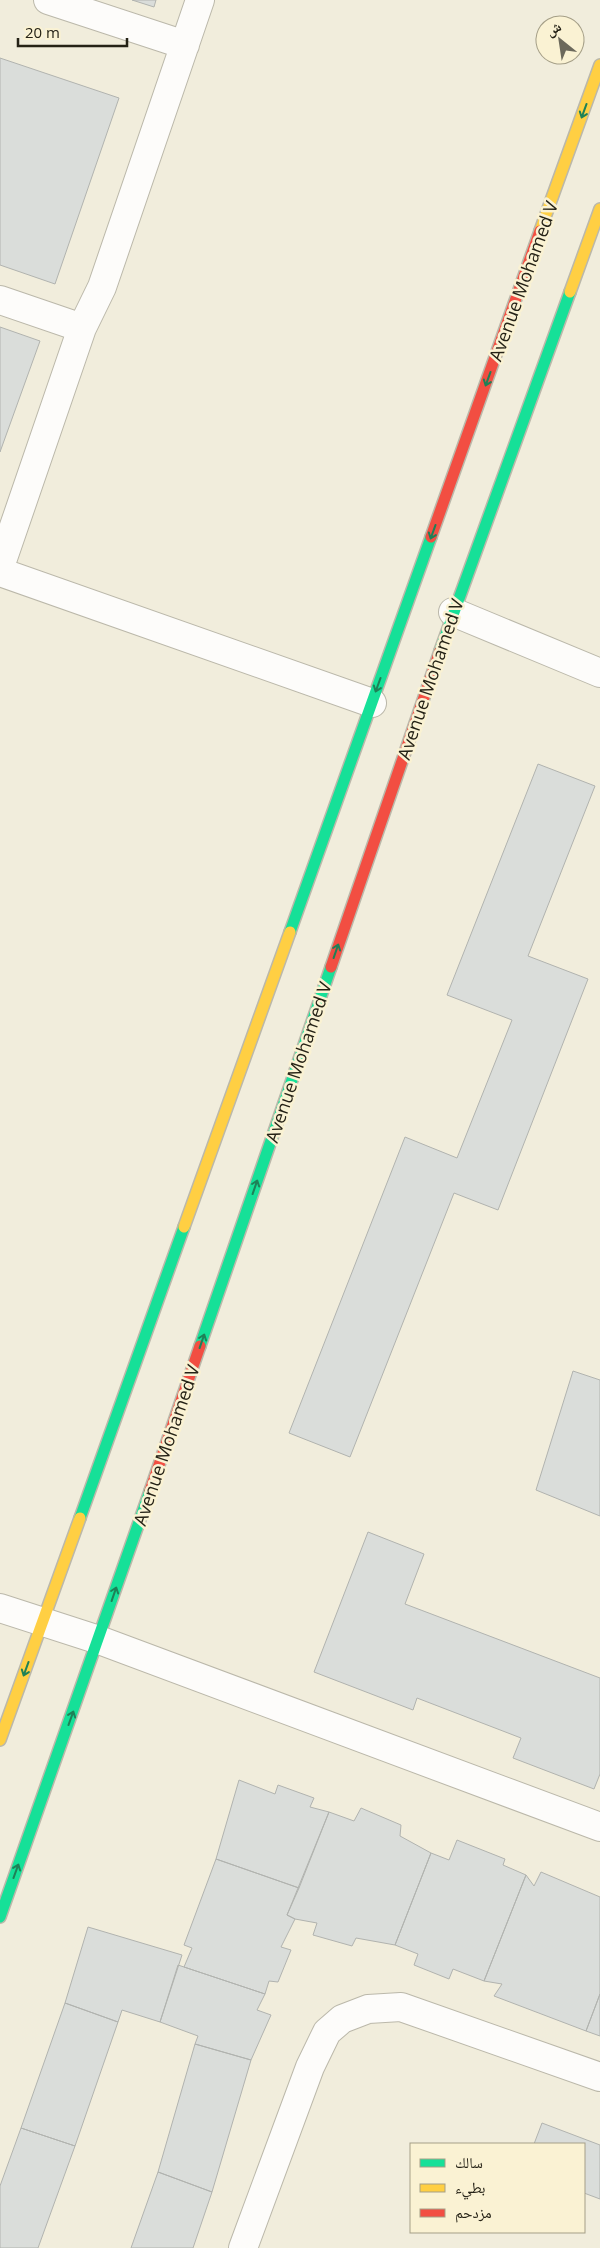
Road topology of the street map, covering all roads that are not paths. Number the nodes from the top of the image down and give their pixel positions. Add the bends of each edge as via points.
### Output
1 (48, 0) edge
2 (200, 0) edge
3 (185, 45) junction
4 (600, 65) edge
5 (600, 209) edge
6 (0, 300) edge
7 (82, 328) junction
8 (0, 567) edge
9 (0, 572) edge
10 (453, 612) junction
11 (600, 673) edge
12 (372, 703) junction
13 (0, 1608) edge
14 (42, 1624) junction
15 (99, 1640) junction
16 (0, 1740) edge
17 (600, 1826) edge
18 (0, 1917) edge
19 (600, 2076) edge
20 (243, 2248) edge

1 - 3 street
2 - 3 street
3 - 7 street via 102,287
4 -> 12 street, Avenue Mohamed V
5 - 10 street, Avenue Mohamed V
6 - 7 street
7 - 8 street
9 - 12 street
10 - 11 street
15 -> 10 street, Avenue Mohamed V
12 - 14 street, Avenue Mohamed V
13 - 14 street
14 - 15 street
14 -> 16 street, Avenue Mohamed V
15 - 17 street
18 -> 15 street, Avenue Mohamed V
19 - 20 street via 401,2007 368,2009 342,2019 327,2032 310,2066

